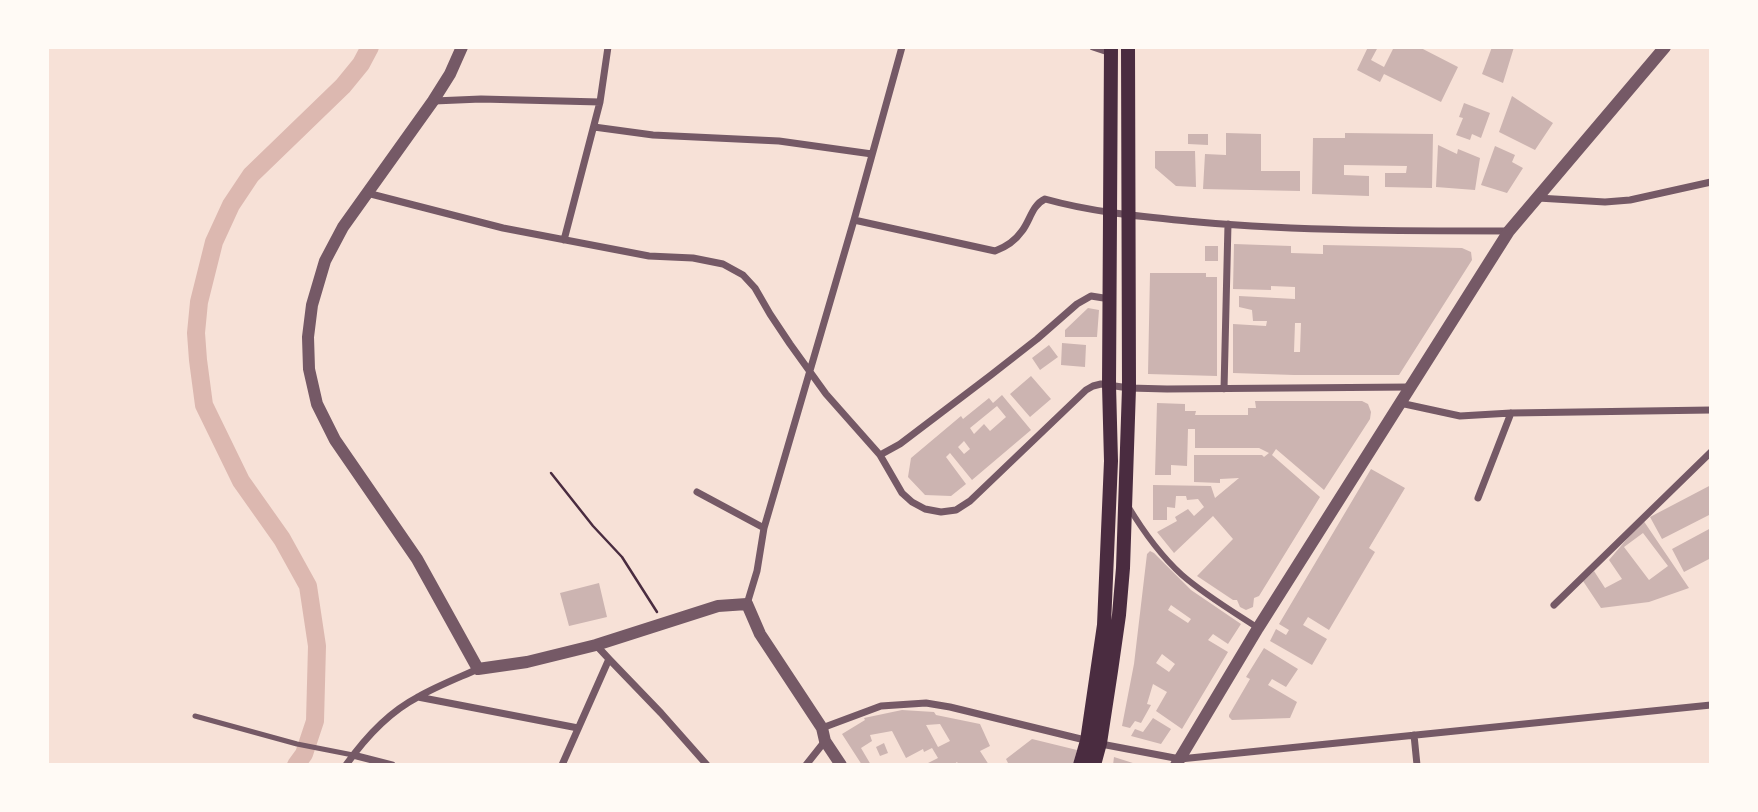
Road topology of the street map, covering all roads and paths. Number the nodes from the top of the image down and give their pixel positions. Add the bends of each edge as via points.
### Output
1 (462, 47) edge
2 (608, 47) edge
3 (902, 47) edge
4 (1093, 47) edge
5 (1128, 47) edge
6 (1665, 47) edge
7 (1111, 50) edge
8 (433, 101) junction
9 (600, 102) junction
10 (594, 127) junction
11 (872, 155) junction
12 (1711, 182) edge
13 (367, 194) junction
14 (1538, 198) junction
15 (1111, 214) junction
16 (1129, 216) junction
17 (855, 220) junction
18 (1228, 224) junction
19 (1509, 232) junction
20 (564, 240) junction
21 (1110, 299) junction
22 (810, 371) junction
23 (1109, 386) junction
24 (1410, 387) junction
25 (1129, 388) junction
26 (1224, 389) junction
27 (1400, 402) junction
28 (1711, 410) edge
29 (1511, 413) junction
30 (1711, 452) edge
31 (880, 455) junction
32 (551, 473) dead end
33 (697, 492) dead end
34 (1478, 498) dead end
35 (1125, 501) junction
36 (764, 528) junction
37 (747, 604) junction
38 (1554, 605) dead end
39 (664, 624) junction
40 (1258, 628) junction
41 (596, 645) junction
42 (609, 659) junction
43 (478, 669) junction
44 (418, 697) junction
45 (1711, 705) edge
46 (195, 716) dead end
47 (578, 728) junction
48 (823, 734) junction
49 (1414, 735) junction
50 (1093, 742) junction
51 (353, 755) junction
52 (1178, 762) edge
53 (346, 765) edge
54 (392, 765) edge
55 (562, 765) edge
56 (708, 765) edge
57 (806, 765) edge
58 (841, 765) edge
59 (1080, 765) edge
60 (1094, 765) edge
61 (1417, 765) edge

1 - 8 street
2 - 9 street
3 - 11 street
4 - 7 street
5 - 16 main road
6 - 14 street
7 - 15 main road
8 - 9 street
8 - 13 street
9 - 10 street
10 - 11 street via 653,135 779,141
10 - 20 street
11 - 17 street
12 - 14 street via 1630,200
13 - 20 street
13 - 43 street via 325,261 312,305 309,369 317,404 335,440 417,559
14 - 19 street
15 - 16 street
15 - 17 street via 1041,200 1023,231 995,251
15 - 21 main road
16 - 18 street
16 - 25 main road
17 - 22 street
18 - 19 street
18 - 26 street
19 - 24 street
20 - 22 street via 723,264 755,288
21 - 23 main road
21 - 31 street via 1091,296 1077,304 990,376
22 - 31 street
22 - 36 street
23 - 25 street
23 - 31 street via 1086,390 956,510 941,512 912,502
23 - 50 main road via 1111,461 1104,625
24 - 26 street
24 - 27 street
25 - 26 street
25 - 35 main road
27 - 29 street via 1460,416
27 - 40 street
28 - 29 street
29 - 34 street
30 - 38 street
32 - 39 path via 622,557
33 - 36 street
35 - 40 street via 1145,533 1181,574
35 - 50 main road via 1119,615
36 - 37 street
37 - 39 street via 718,606
37 - 48 street via 760,634
39 - 41 street
40 - 52 street
41 - 42 street
41 - 43 street
42 - 47 street
42 - 56 street
43 - 44 street
44 - 47 street
44 - 51 street via 380,725
45 - 49 street
46 - 51 lane
47 - 55 street
48 - 50 street via 881,706 926,703
48 - 57 street
48 - 58 street
49 - 52 street
49 - 61 street
50 - 52 street
50 - 59 main road
50 - 60 main road
51 - 53 street
51 - 54 street

